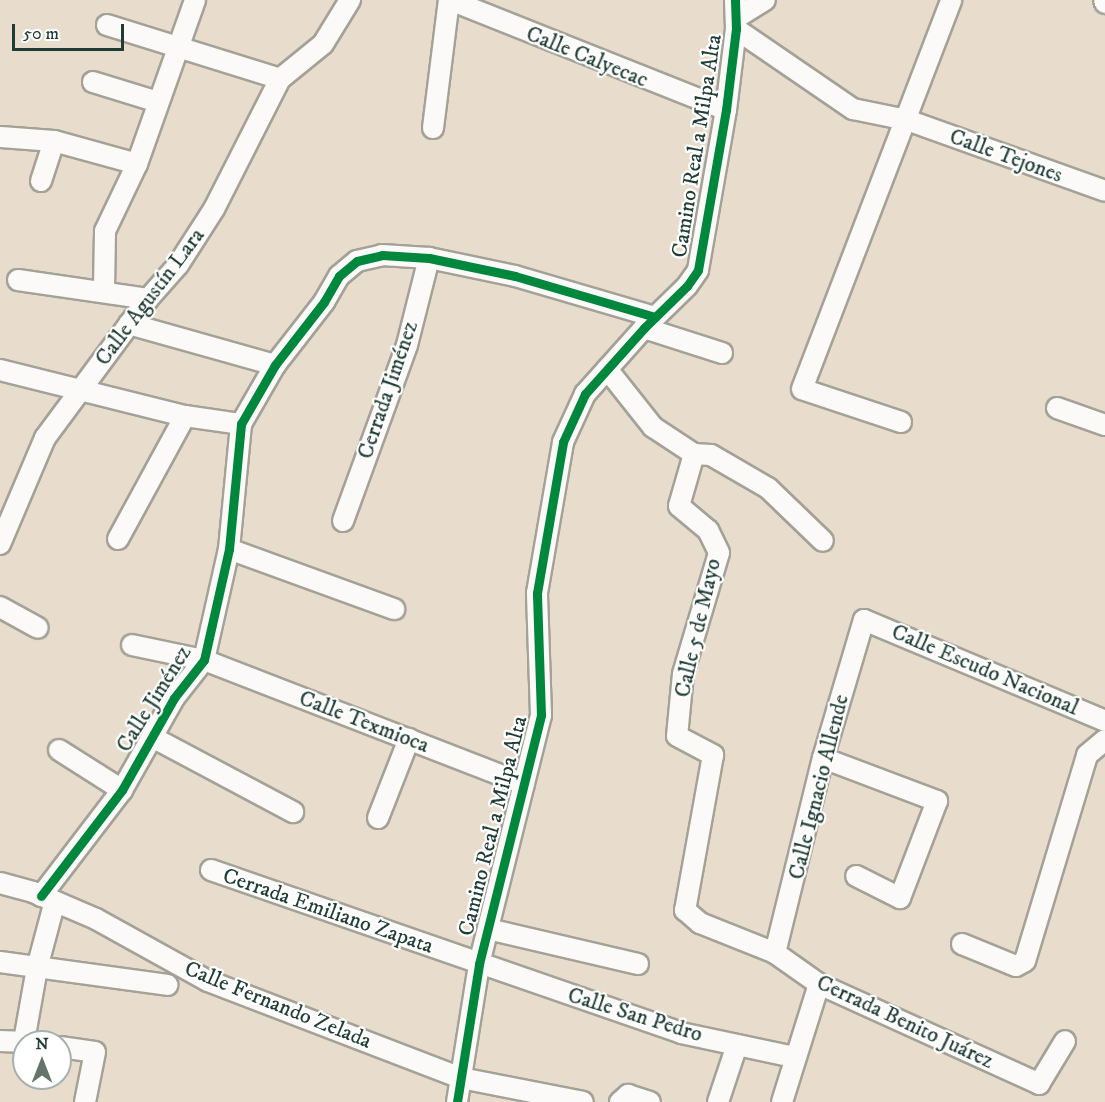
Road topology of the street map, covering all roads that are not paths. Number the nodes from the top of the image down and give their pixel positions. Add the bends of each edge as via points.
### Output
1 (195, 0) edge
2 (350, 0) edge
3 (449, 0) edge
4 (765, 0) edge
5 (951, 0) edge
6 (735, 16) edge
7 (107, 25) dead end
8 (178, 45) junction
9 (280, 79) junction
10 (93, 82) dead end
11 (158, 102) junction
12 (726, 110) junction
13 (907, 120) junction
14 (433, 128) dead end
15 (2, 137) dead end
16 (54, 141) junction
17 (137, 164) junction
18 (41, 181) dead end
19 (1105, 191) edge
20 (429, 258) junction
21 (18, 280) dead end
22 (104, 289) junction
23 (148, 299) junction
24 (649, 322) junction
25 (129, 324) junction
26 (722, 353) dead end
27 (275, 365) junction
28 (607, 369) junction
29 (0, 370) edge
30 (78, 391) junction
31 (1057, 408) dead end
32 (185, 416) junction
33 (901, 422) dead end
34 (241, 424) junction
35 (1105, 425) edge
36 (694, 454) junction
37 (343, 521) dead end
38 (118, 539) dead end
39 (823, 541) dead end
40 (0, 543) edge
41 (228, 549) junction
42 (0, 606) edge
43 (394, 609) dead end
44 (864, 620) joint
45 (38, 628) dead end
46 (132, 645) dead end
47 (204, 660) junction
48 (1105, 721) edge
49 (152, 737) junction
50 (409, 739) junction
51 (1105, 740) edge
52 (58, 750) dead end
53 (823, 758) junction
54 (524, 784) junction
55 (122, 790) junction
56 (293, 812) dead end
57 (378, 818) dead end
58 (211, 870) dead end
59 (856, 876) dead end
60 (0, 883) edge
61 (48, 898) junction
62 (488, 929) junction
63 (962, 944) dead end
64 (775, 954) junction
65 (0, 962) edge
66 (479, 964) junction
67 (638, 964) dead end
68 (36, 968) junction
69 (819, 984) junction
70 (167, 985) dead end
71 (28, 1030) edge
72 (1065, 1041) dead end
73 (737, 1045) junction
74 (72, 1049) edge
75 (794, 1057) junction
76 (461, 1078) junction
77 (85, 1102) edge
78 (457, 1102) edge
79 (583, 1102) edge
80 (620, 1102) edge
81 (650, 1102) edge
82 (718, 1102) edge
83 (782, 1102) edge

1 - 8 street
2 - 9 street, Calle Agustín Lara via 323,44
3 - 12 street, Calle Calyecac
3 - 14 street
4 - 6 street
5 - 13 street
6 - 12 street, Camino Real a Milpa Alta
6 - 13 street, Calle Tejones via 853,109
7 - 8 street
8 - 9 street
8 - 11 street
9 - 23 street, Calle Agustín Lara via 214,209 178,266
10 - 11 street
11 - 17 street
12 - 24 street, Camino Real a Milpa Alta via 698,270
13 - 19 street, Calle Tejones
13 - 33 street via 802,389
15 - 16 street
16 - 17 street
16 - 18 street
17 - 22 street via 105,231
20 - 24 street via 515,276
20 - 27 street via 382,255 357,261 339,276 324,302
20 - 37 street, Cerrada Jiménez via 407,345
21 - 22 street
22 - 23 street
23 - 25 street, Calle Agustín Lara
24 - 26 street
24 - 28 street, Camino Real a Milpa Alta
25 - 27 street
25 - 30 street, Calle Agustín Lara
27 - 34 street
28 - 36 street via 653,428
28 - 54 street, Camino Real a Milpa Alta via 572,415 563,442 537,593 541,715
29 - 30 street
30 - 32 street
30 - 40 street, Calle Agustín Lara via 45,438
31 - 35 street
32 - 34 street
32 - 38 street
34 - 41 street, Calle Jiménez
36 - 39 street via 711,455 768,488
36 - 64 street, Calle 5 de Mayo via 679,506 708,530 719,553 683,674 677,736 713,755 685,910 700,923
41 - 43 street
41 - 47 street, Calle Jiménez
42 - 45 street
44 - 48 street, Calle Escudo Nacional
44 - 53 street, Calle Ignacio Allende
46 - 47 street, Calle Texmioca
47 - 49 street, Calle Jiménez via 174,698
47 - 50 street, Calle Texmioca
49 - 55 street, Calle Jiménez
49 - 56 street
50 - 54 street, Calle Texmioca
50 - 57 street
51 - 63 street via 1087,755 1022,965
52 - 55 street
53 - 59 street via 937,801 900,898
53 - 64 street, Calle Ignacio Allende
54 - 62 street, Camino Real a Milpa Alta
55 - 61 street, Calle Jiménez
58 - 66 street, Cerrada Emiliano Zapata
60 - 61 street, Calle Fernando Zelada
61 - 68 street, Calle Jiménez
61 - 76 street, Calle Fernando Zelada via 96,919 208,981
62 - 66 street, Camino Real a Milpa Alta
62 - 67 street
64 - 69 street, Cerrada Benito Juárez
65 - 68 street
66 - 73 street, Calle San Pedro via 681,1033
66 - 76 street, Camino Real a Milpa Alta
68 - 70 street
68 - 71 street, Calle Jiménez
69 - 72 street, Cerrada Benito Juárez via 1039,1084
69 - 75 street
73 - 75 street, Calle San Pedro
73 - 82 street
74 - 77 street via 95,1052
75 - 83 street
76 - 78 street, Camino Real a Milpa Alta
76 - 79 street, Calle Fernando Zelada
80 - 81 street via 628,1095

